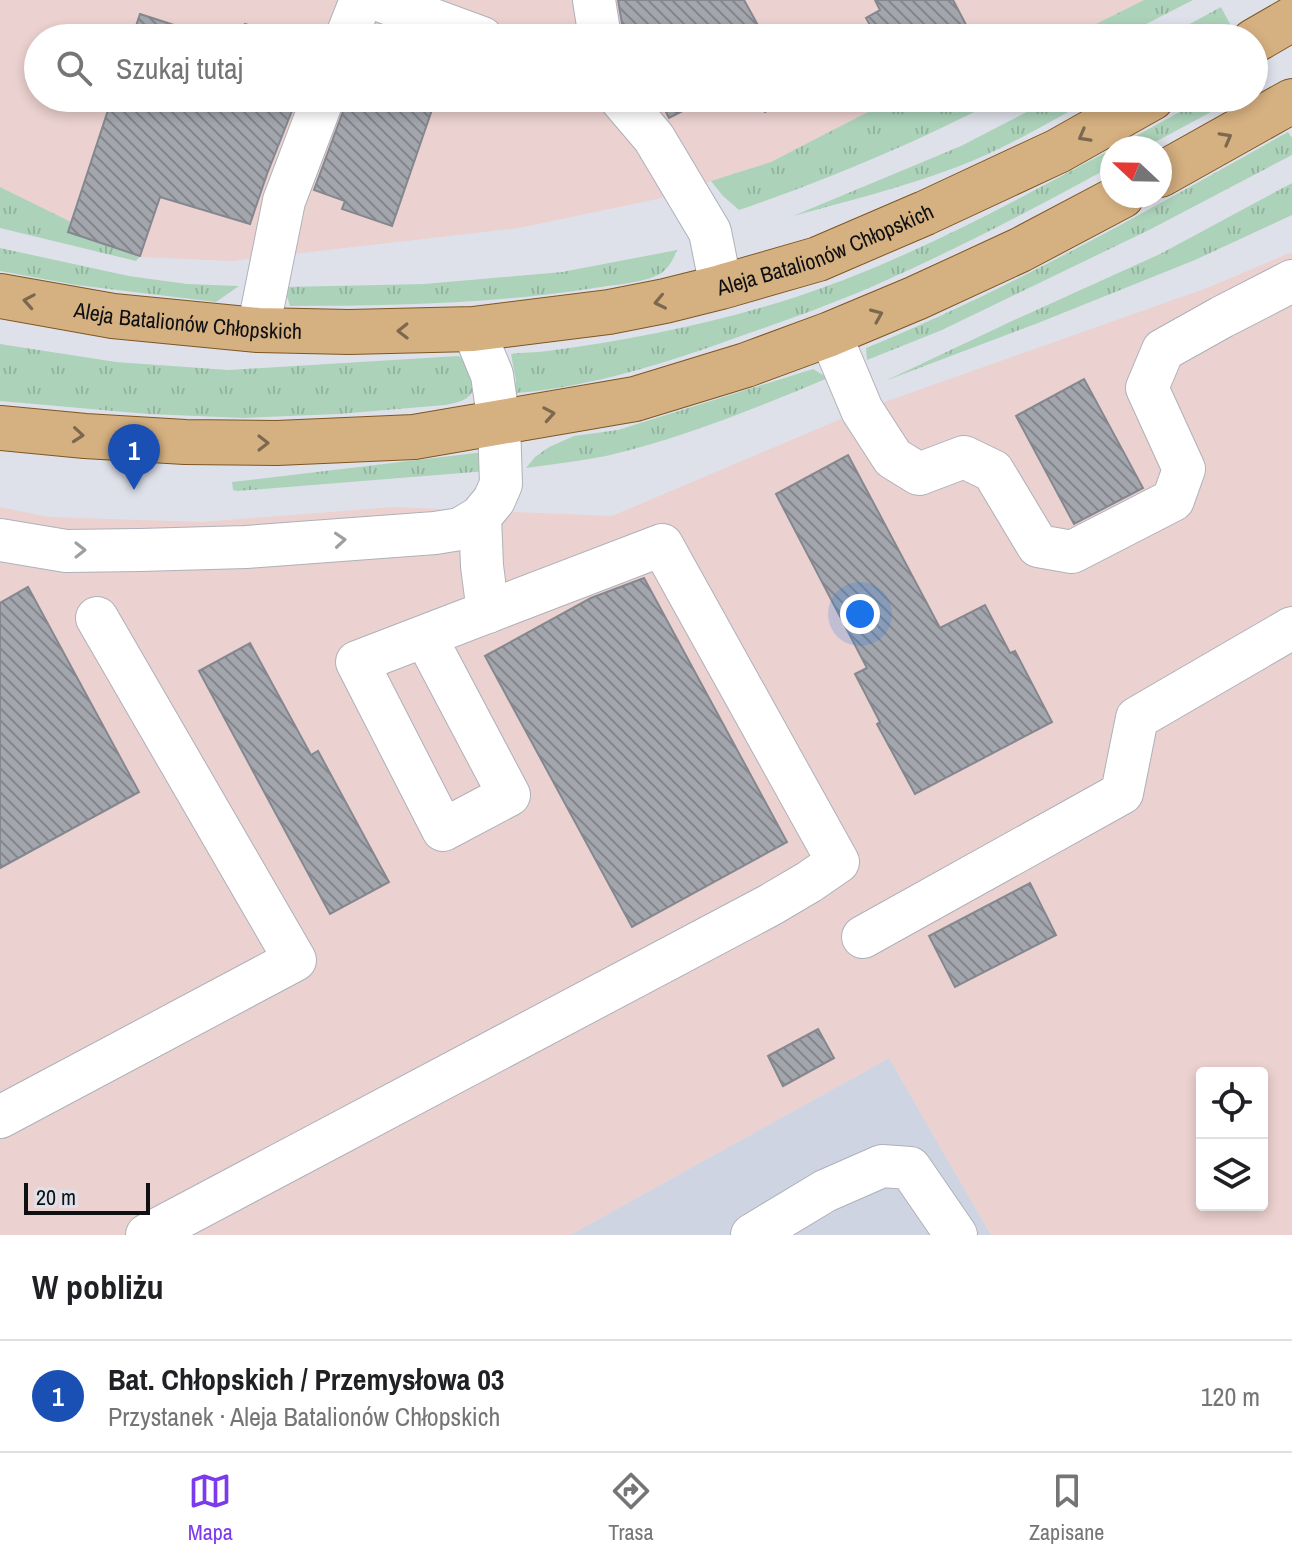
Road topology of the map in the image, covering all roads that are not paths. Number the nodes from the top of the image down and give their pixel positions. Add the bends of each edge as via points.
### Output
1 (361, 0) edge
2 (379, 0) edge
3 (594, 0) edge
4 (1292, 19) edge
5 (352, 24) edge
6 (444, 24) edge
7 (598, 24) edge
8 (1268, 33) edge
9 (1292, 101) edge
10 (318, 112) edge
11 (632, 112) edge
12 (1127, 112) edge
13 (1172, 168) edge
14 (1100, 208) edge
15 (1292, 281) edge
16 (721, 287) junction
17 (0, 296) edge
18 (473, 329) junction
19 (258, 330) junction
20 (830, 334) junction
21 (499, 423) junction
22 (0, 428) edge
23 (480, 517) junction
24 (2, 541) edge
25 (488, 612) junction
26 (97, 618) dead end
27 (1292, 628) edge
28 (425, 636) dead end
29 (863, 937) dead end
30 (0, 1117) edge
31 (147, 1235) edge
32 (752, 1235) edge
33 (956, 1235) edge

1 - 5 lane
2 - 6 lane
3 - 7 lane
4 - 8 main road
13 -> 9 main road
10 - 19 lane via 284,201
11 - 16 lane via 654,138 710,232
12 -> 16 main road, Aleja Batalionów Chłopskich via 925,213 818,259
20 -> 14 main road via 1020,250
15 - 20 lane via 1163,350 1147,388 1184,469 1173,500 1072,552 1038,546 993,471 964,457 919,474 893,458 862,410
16 -> 18 main road, Aleja Batalionów Chłopskich via 609,312
19 -> 17 main road, Aleja Batalionów Chłopskich via 113,316
18 -> 19 main road, Aleja Batalionów Chłopskich
18 - 21 lane via 492,375
21 -> 20 main road via 635,399
22 -> 21 main road via 277,443 414,437
21 - 23 lane via 501,484
24 -> 23 lane via 66,551 246,547 435,533 460,529
23 - 25 lane
25 - 28 lane
25 - 31 lane via 662,545 838,862 770,905
26 - 30 lane via 295,960
27 - 29 lane via 1137,718 1122,793
32 - 33 lane via 825,1191 882,1166 910,1168

